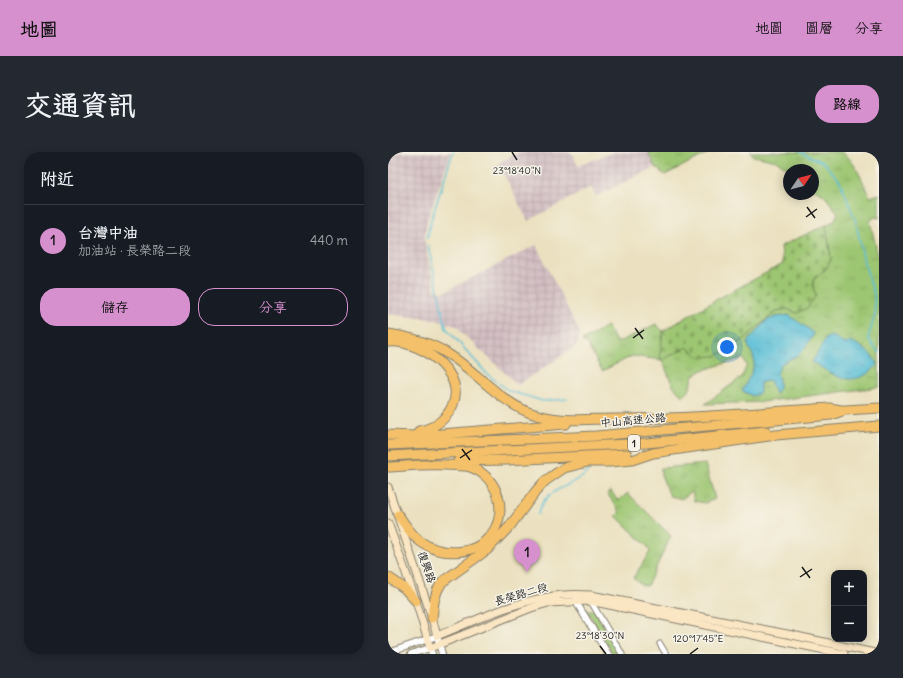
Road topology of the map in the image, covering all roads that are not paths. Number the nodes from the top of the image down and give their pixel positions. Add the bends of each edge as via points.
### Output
1 (388, 334) edge
2 (388, 342) edge
3 (879, 408) edge
4 (846, 410) junction
5 (627, 420) junction
6 (879, 421) edge
7 (879, 426) edge
8 (391, 435) edge
9 (388, 445) edge
10 (653, 453) junction
11 (388, 456) edge
12 (437, 465) junction
13 (388, 467) edge
14 (388, 487) edge
15 (398, 515) junction
16 (388, 523) edge
17 (388, 576) edge
18 (577, 598) junction
19 (588, 598) junction
20 (416, 601) junction
21 (432, 618) junction
22 (706, 622) junction
23 (437, 636) junction
24 (812, 639) junction
25 (427, 640) junction
26 (439, 644) junction
27 (660, 644) dead end
28 (811, 647) junction
29 (431, 651) edge
30 (388, 653) edge
31 (411, 654) edge
32 (442, 654) edge
33 (608, 654) edge
34 (622, 654) edge
35 (666, 654) edge
36 (844, 654) edge
37 (879, 654) edge

1 - 5 highway via 421,341 448,354 504,399 528,412 574,421
2 - 8 highway via 401,342 424,350 445,367 455,388 455,400 450,412 441,422 429,429
3 - 4 highway, 中山高速公路 / 1
4 - 5 highway via 829,408
4 - 9 highway, 中山高速公路 / 1 via 831,415 596,436
5 - 8 highway via 416,436
6 - 11 highway, 中山高速公路 / 1 via 647,443
7 - 10 highway via 776,435
10 - 12 highway via 460,461
10 - 21 highway via 632,460 575,465 564,468 545,481 500,538 442,582 437,591
12 - 13 highway
12 - 15 highway via 469,467 487,477 494,485 501,511 496,528 490,536 472,549 456,552 439,550 420,541 408,530
14 - 15 main road, 復興路
15 - 21 main road, 復興路
16 - 20 main road, 復興路
17 - 20 highway
18 - 19 main road, 長榮路二段
18 - 23 main road, 長榮路二段 via 548,597 528,602
18 - 26 main road, 長榮路二段 via 531,608
18 - 33 street
19 - 22 main road, 長榮路二段
19 - 34 street
20 - 25 main road, 復興路
21 - 23 main road, 復興路
22 - 24 main road, 長榮路二段
22 - 28 main road, 長榮路二段
23 - 25 street, 長榮路二段
23 - 26 street, 復興路
24 - 28 main road
24 - 37 main road, 長榮路二段
25 - 29 main road, 復興路
25 - 30 street, 長榮路二段
26 - 29 main road, 長榮路二段
26 - 32 street, 復興路
27 - 35 street
28 - 36 main road, 長榮路二段
29 - 31 street

